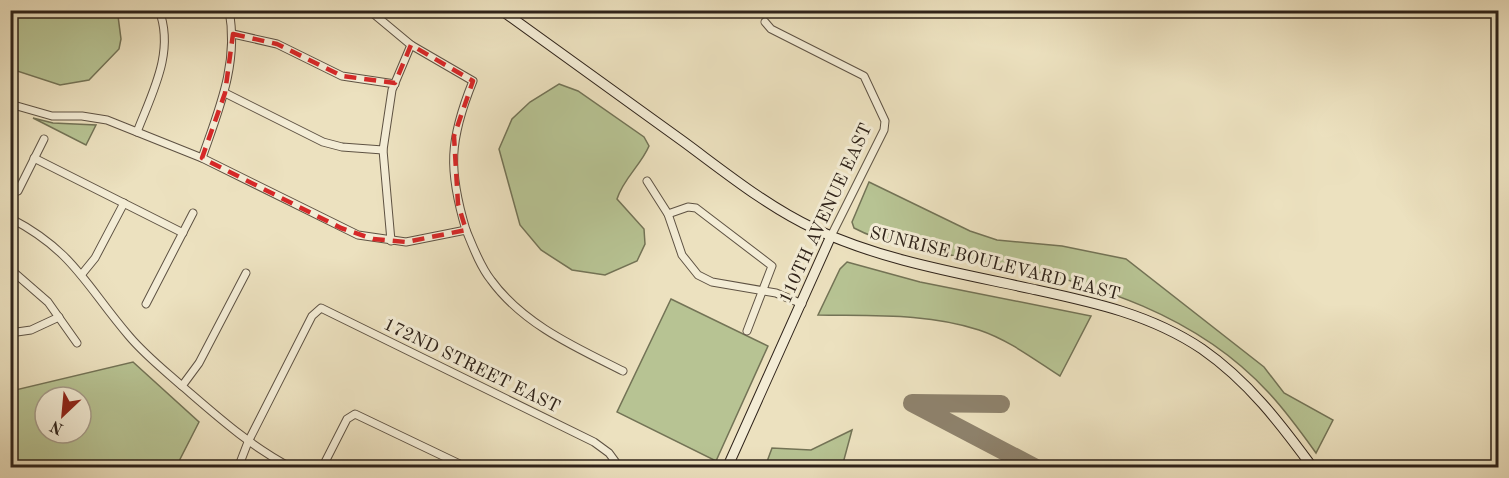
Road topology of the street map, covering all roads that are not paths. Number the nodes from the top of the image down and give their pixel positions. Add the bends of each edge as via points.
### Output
1 (159, 10) edge
2 (229, 10) edge
3 (369, 10) edge
4 (501, 10) edge
5 (765, 22) dead end
6 (233, 34) junction
7 (411, 45) junction
8 (395, 84) junction
9 (225, 93) junction
10 (10, 104) edge
11 (137, 132) junction
12 (44, 139) dead end
13 (383, 150) junction
14 (34, 158) junction
15 (202, 158) junction
16 (647, 181) dead end
17 (18, 191) dead end
18 (124, 203) junction
19 (193, 213) dead end
20 (668, 214) junction
21 (10, 218) edge
22 (466, 231) junction
23 (183, 233) junction
24 (831, 236) junction
25 (391, 241) junction
26 (10, 269) edge
27 (246, 273) dead end
28 (82, 274) junction
29 (764, 290) junction
30 (146, 304) dead end
31 (801, 304) junction
32 (59, 317) junction
33 (747, 331) dead end
34 (10, 333) edge
35 (77, 342) dead end
36 (623, 371) dead end
37 (182, 386) junction
38 (248, 442) junction
39 (238, 468) edge
40 (292, 468) edge
41 (322, 468) edge
42 (468, 468) edge
43 (620, 468) edge
44 (727, 468) edge
45 (1313, 468) edge

1 - 11 street via 165,42 161,68
2 - 6 street
3 - 7 street
4 - 24 main road, SUNRISE BOULEVARD EAST via 760,198
5 - 24 street, 110TH AVENUE EAST via 771,29 864,76 885,121
6 - 8 street via 276,44 342,76
6 - 9 street
7 - 8 street
7 - 22 street via 473,81 454,136 458,204
8 - 13 street
9 - 13 street via 323,142
9 - 15 street
10 - 11 street via 52,116 96,118
11 - 15 street
12 - 14 street
13 - 25 street
14 - 17 street
14 - 18 street
15 - 25 street via 341,228
16 - 20 street
18 - 23 street
18 - 28 street via 95,258
19 - 23 street
20 - 29 street via 682,255 699,275 712,282
20 - 29 street via 696,208 772,266
21 - 28 street via 48,241
22 - 25 street via 425,240
22 - 36 street via 489,278 504,296 537,325
23 - 30 street
24 - 31 main road, 110TH AVENUE EAST
24 - 45 main road, SUNRISE BOULEVARD EAST via 916,263 1112,306 1162,326 1233,372 1265,404
26 - 32 street via 42,296
27 - 37 street via 199,363
28 - 37 street via 129,336
29 - 31 street
29 - 33 street
31 - 44 main road, 110TH AVENUE EAST
32 - 34 street via 42,326
32 - 35 street
37 - 38 street
38 - 39 street
38 - 40 street
38 - 43 street, 172ND STREET EAST via 319,308 594,442
41 - 42 street via 342,426 353,414

